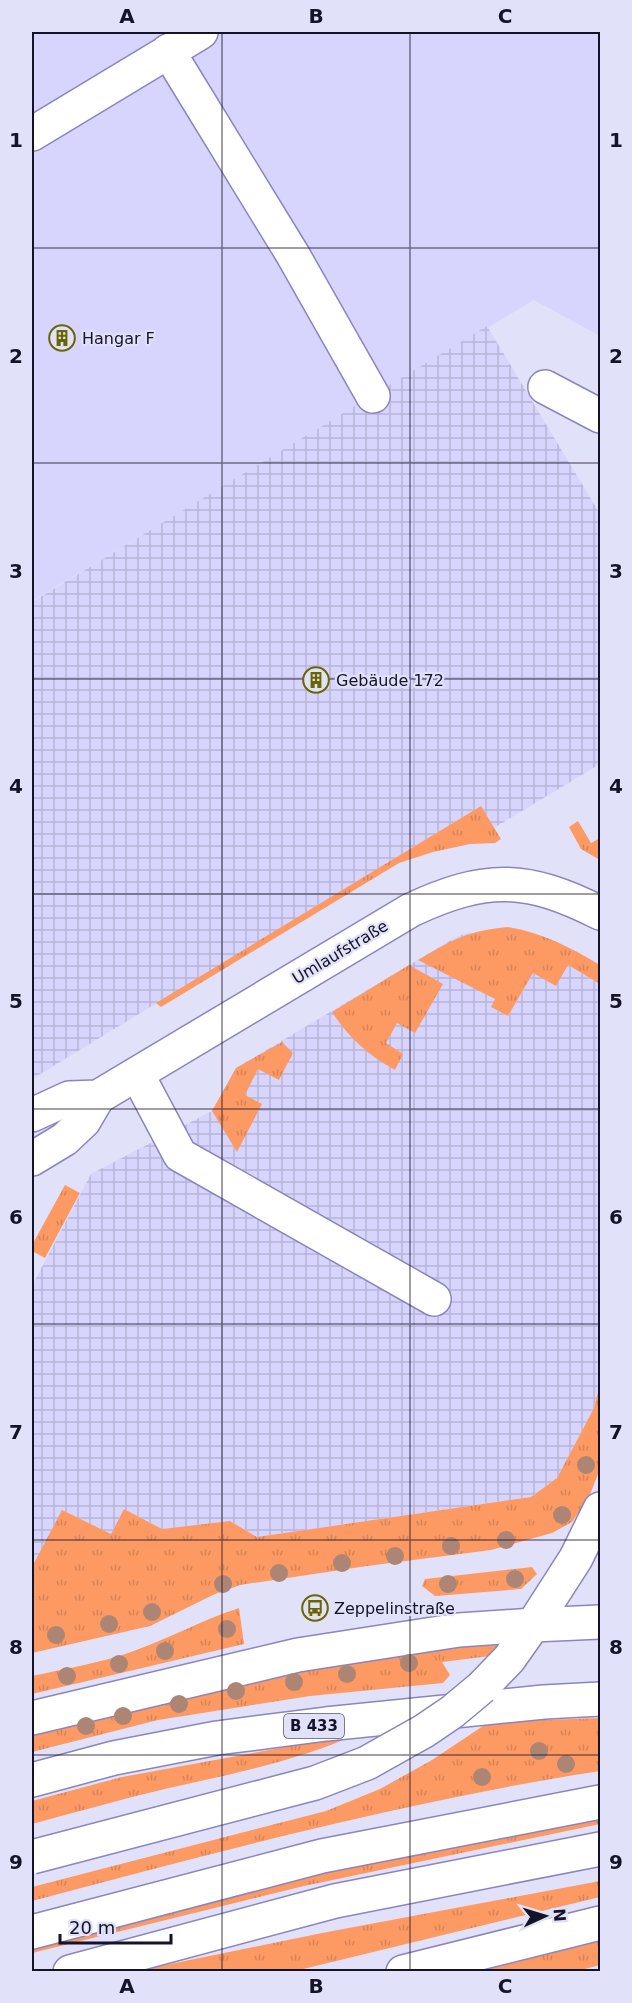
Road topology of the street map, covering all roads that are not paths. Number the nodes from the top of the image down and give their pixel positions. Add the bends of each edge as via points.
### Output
1 (201, 32) edge
2 (168, 51) junction
3 (32, 134) edge
4 (545, 387) dead end
5 (373, 396) dead end
6 (600, 416) edge
7 (600, 913) edge
8 (137, 1074) junction
9 (98, 1097) junction
10 (32, 1115) edge
11 (32, 1159) edge
12 (434, 1299) dead end
13 (600, 1509) edge
14 (600, 1622) edge
15 (533, 1626) junction
16 (600, 1699) edge
17 (32, 1718) edge
18 (32, 1780) edge
19 (600, 1802) edge
20 (600, 1849) edge
21 (32, 1857) edge
22 (600, 1923) edge
23 (32, 1932) edge
24 (70, 1971) edge
25 (404, 1971) edge

1 - 2 main road
2 - 3 main road
2 - 5 main road via 293,255
4 - 6 main road
7 - 8 main road, Umlaufstraße via 547,890 527,886 472,887 442,895
8 - 9 main road, Umlaufstraße
8 - 12 main road via 180,1155
9 - 10 main road, Umlaufstraße via 69,1098
9 - 11 main road, Umlaufstraße via 84,1121 65,1139
13 - 15 main road via 576,1558
14 - 15 main road
15 - 17 main road via 459,1630 297,1655
15 - 21 main road, bridge via 509,1659 452,1712 367,1763 326,1779
16 - 18 main road, B 433 via 217,1738 114,1758
19 - 23 main road via 322,1856
20 - 24 main road via 335,1901
22 - 25 main road

